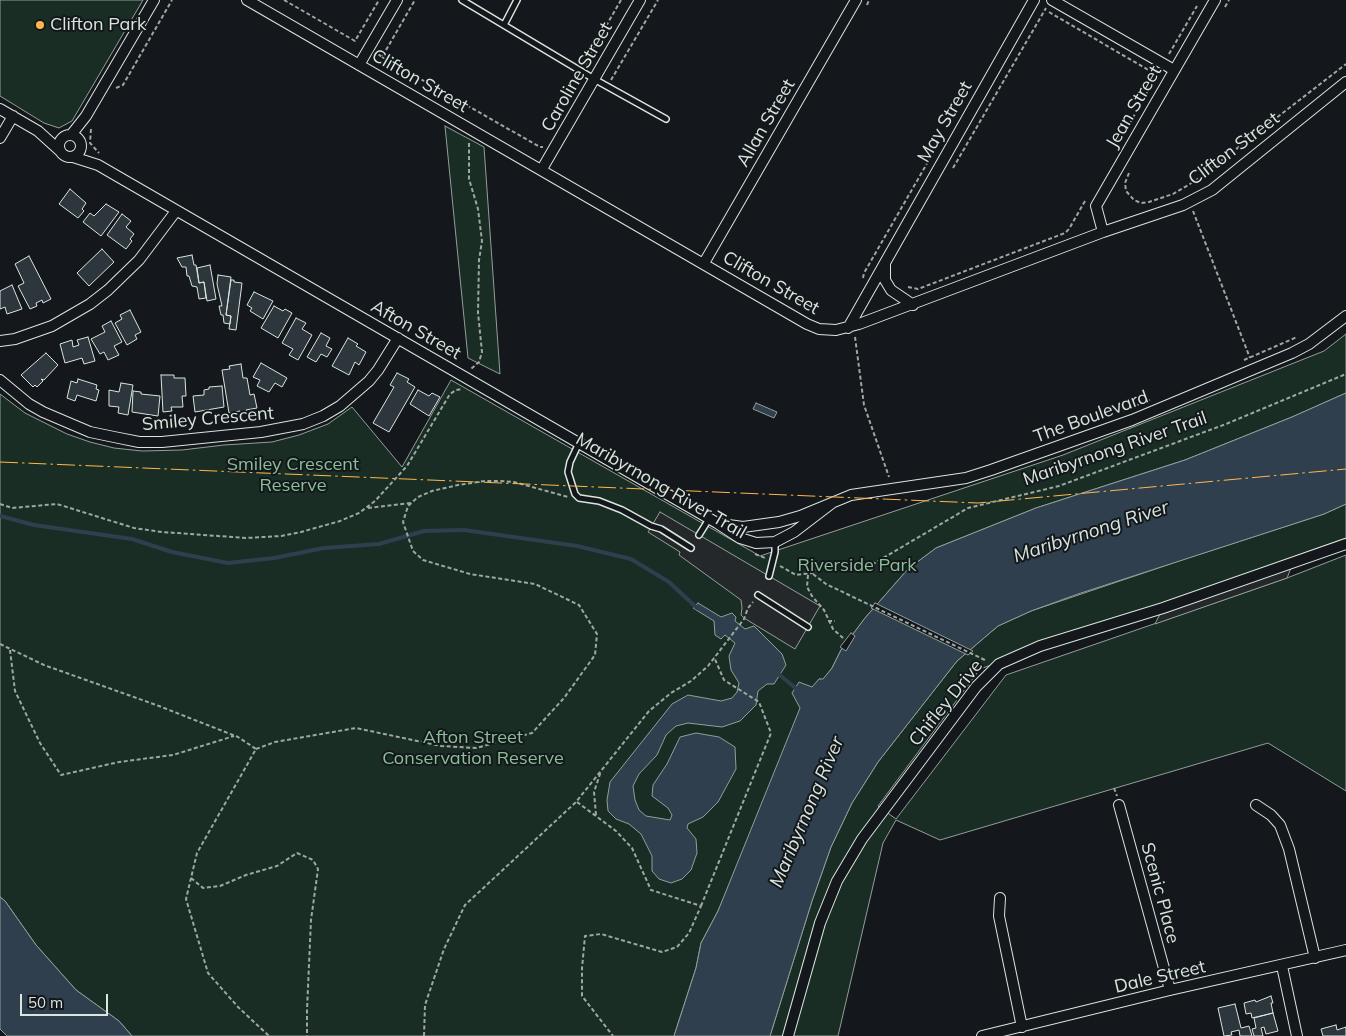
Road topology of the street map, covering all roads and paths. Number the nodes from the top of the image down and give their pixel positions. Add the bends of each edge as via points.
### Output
1 (154, 0) edge
2 (172, 0) edge
3 (247, 0) edge
4 (284, 0) edge
5 (379, 0) edge
6 (397, 0) edge
7 (462, 0) edge
8 (517, 0) edge
9 (621, 0) edge
10 (640, 0) edge
11 (658, 0) edge
12 (856, 0) edge
13 (870, 0) edge
14 (1201, 0) edge
15 (1215, 0) edge
16 (1229, 0) edge
17 (1033, 1) edge
18 (1050, 2) edge
19 (865, 7) dead end
20 (1224, 9) dead end
21 (1045, 10) junction
22 (504, 25) junction
23 (382, 57) dead end
24 (1164, 64) junction
25 (1346, 64) edge
26 (359, 65) junction
27 (1174, 70) junction
28 (1158, 75) junction
29 (594, 79) junction
30 (1346, 82) edge
31 (111, 90) dead end
32 (0, 109) edge
33 (13, 116) junction
34 (666, 119) dead end
35 (88, 120) junction
36 (38, 131) junction
37 (67, 136) junction
38 (0, 138) edge
39 (469, 143) dead end
40 (80, 144) junction
41 (1118, 144) dead end
42 (546, 145) dead end
43 (59, 150) junction
44 (933, 154) dead end
45 (73, 157) junction
46 (100, 160) junction
47 (542, 169) junction
48 (950, 173) dead end
49 (1129, 173) dead end
50 (1089, 195) dead end
51 (1192, 209) dead end
52 (176, 211) junction
53 (1103, 232) junction
54 (885, 260) junction
55 (704, 263) junction
56 (863, 280) dead end
57 (904, 286) dead end
58 (913, 305) junction
59 (1346, 316) edge
60 (848, 328) junction
61 (1300, 335) dead end
62 (855, 337) dead end
63 (398, 338) junction
64 (0, 341) edge
65 (1250, 358) junction
66 (1241, 361) dead end
67 (1346, 374) edge
68 (463, 376) junction
69 (0, 380) edge
70 (458, 390) junction
71 (467, 390) dead end
72 (1154, 398) dead end
73 (1111, 415) dead end
74 (579, 443) junction
75 (890, 481) dead end
76 (580, 498) junction
77 (411, 503) junction
78 (832, 503) junction
79 (0, 504) edge
80 (366, 508) junction
81 (713, 521) junction
82 (699, 535) dead end
83 (774, 542) junction
84 (1346, 544) edge
85 (691, 548) dead end
86 (752, 552) dead end
87 (774, 562) junction
88 (812, 573) junction
89 (808, 574) junction
90 (769, 576) dead end
91 (758, 595) joint
92 (828, 621) junction
93 (835, 621) dead end
94 (808, 627) dead end
95 (842, 638) dead end
96 (0, 644) edge
97 (10, 649) junction
98 (714, 657) junction
99 (989, 662) dead end
100 (234, 736) junction
101 (256, 749) junction
102 (602, 769) junction
103 (576, 802) junction
104 (1119, 805) dead end
105 (1256, 806) dead end
106 (596, 816) junction
107 (192, 878) junction
108 (1000, 898) dead end
109 (701, 906) junction
110 (1346, 950) edge
111 (1315, 958) junction
112 (1282, 966) junction
113 (1170, 990) junction
114 (1022, 1026) junction
115 (269, 1036) edge
116 (308, 1036) edge
117 (424, 1036) edge
118 (613, 1036) edge
119 (788, 1036) edge
120 (982, 1036) edge
121 (1297, 1036) edge

1 - 35 street
2 - 31 path via 123,85
3 - 26 street, Clifton Street
4 - 5 path via 355,41
6 - 26 street
7 - 22 lane
8 - 22 lane
9 - 29 path via 586,60
10 - 29 street, Caroline Street
11 - 29 path via 612,80
12 - 55 street, Allan Street
13 - 19 path
14 - 24 path
15 - 27 street, Jean Street
16 - 20 path
17 - 21 path
17 - 54 street, May Street
18 - 21 path
18 - 24 street
21 - 28 path
21 - 48 path
22 - 29 lane
23 - 42 path via 540,147
24 - 27 street
24 - 28 path
25 - 49 path via 1195,182 1173,194 1149,202 1134,200 1126,190
26 - 47 street, Clifton Street
27 - 53 street, Jean Street via 1096,206
28 - 41 path
29 - 34 lane
29 - 47 street, Caroline Street
30 - 53 street, Clifton Street via 1212,190 1183,206
32 - 33 street
33 - 36 street
33 - 38 street
35 - 37 street
35 - 40 street
35 - 46 path via 90,143
36 - 37 street
36 - 43 street
37 - 40 street via 75,136
37 - 43 street via 59,143
39 - 68 path via 469,179 481,224 478,313 482,352 479,362
40 - 45 street via 78,153
40 - 46 street, Afton Street
43 - 45 street
44 - 56 path via 864,273
45 - 46 street, Afton Street
46 - 52 street, Afton Street
47 - 55 street, Clifton Street
50 - 57 path via 1065,233 918,288
51 - 65 path
52 - 63 street, Afton Street
52 - 64 street via 139,260 90,304 52,326
53 - 58 street, Clifton Street
54 - 58 street via 885,280 891,290
54 - 60 street, May Street
55 - 60 street, Clifton Street via 807,324 820,329
58 - 60 street, Clifton Street
59 - 78 street, The Boulevard via 1292,353 1132,420 966,478 851,495
61 - 65 path
62 - 75 path via 864,405
63 - 68 street, Afton Street
63 - 69 street, Smiley Crescent via 378,370 340,406 303,424 261,432 162,442 114,438 90,432 43,412
65 - 66 path
67 - 88 path, Maribyrnong River Trail via 1226,424 1059,486 968,508 868,567 822,566
68 - 70 path
68 - 74 street, Afton Street
70 - 71 path
70 - 80 path via 447,398 402,474
72 - 73 path
74 - 76 lane via 568,472 572,490
74 - 81 street, Afton Street
76 - 77 path via 514,482 485,481 432,491
76 - 85 lane via 622,510
77 - 80 path
77 - 101 path via 405,512 404,527 413,551 430,563 462,572 535,584 579,605 598,634 595,655 564,698 532,732 476,748 441,746 356,728 275,742
78 - 81 street, The Boulevard via 800,516 758,526 733,526
78 - 83 street, The Boulevard via 794,532
79 - 80 path via 12,508 57,504 146,530 246,538 301,532 340,521
81 - 82 lane
81 - 83 street, The Boulevard via 750,542
83 - 87 lane
84 - 119 street, Chifley Drive via 1163,608 1040,646 999,664 976,687 862,839 837,880 820,922
86 - 87 path, Maribyrnong River Trail
87 - 89 path, Maribyrnong River Trail via 796,574
87 - 90 lane
88 - 89 path, Maribyrnong River Trail
88 - 99 path via 826,584
89 - 92 path via 807,587
91 - 94 lane
91 - 98 path
92 - 93 path
92 - 95 path
96 - 97 path
97 - 100 path via 44,665
97 - 100 path via 15,691 40,743 61,775 119,762 173,755
98 - 102 path via 691,681 649,710
98 - 109 path via 724,680 759,702 772,733
100 - 101 path
101 - 107 path via 198,853
102 - 103 path
102 - 106 path via 594,792
103 - 106 path
103 - 117 path via 465,905 444,949 425,1005
104 - 113 street, Scenic Place
105 - 111 street via 1280,825
106 - 109 path via 632,848 651,890
107 - 115 path via 186,899 208,973
107 - 116 path via 203,888 220,886 277,866 297,853 313,860 318,869 311,920
108 - 114 street via 999,916
109 - 118 path via 689,933 677,947 662,952 601,934 585,936 582,996
110 - 111 street, Dale Street
111 - 112 street, Dale Street
112 - 113 street, Dale Street
112 - 121 street
113 - 114 street, Dale Street
114 - 120 street, Dale Street

